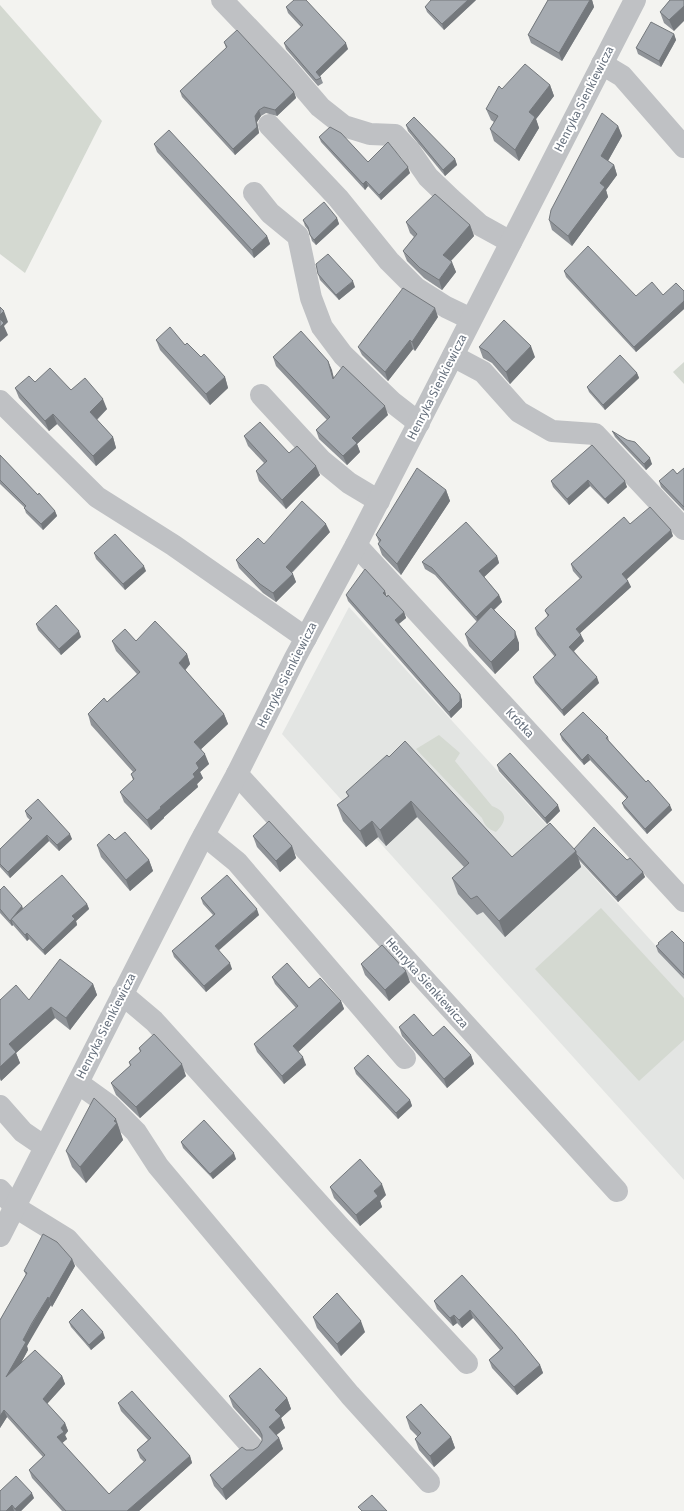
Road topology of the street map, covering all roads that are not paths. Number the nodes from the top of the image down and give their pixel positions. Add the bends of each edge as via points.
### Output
1 (222, 0) edge
2 (635, 0) edge
3 (602, 64) junction
4 (270, 125) dead end
5 (684, 147) edge
6 (254, 194) dead end
7 (511, 242) junction
8 (471, 319) junction
9 (453, 356) junction
10 (261, 395) dead end
11 (0, 401) edge
12 (419, 423) junction
13 (379, 501) junction
14 (684, 529) edge
15 (356, 545) junction
16 (306, 638) junction
17 (237, 774) junction
18 (204, 835) junction
19 (684, 901) edge
20 (122, 994) junction
21 (405, 1058) dead end
22 (78, 1083) junction
23 (0, 1106) edge
24 (45, 1147) junction
25 (0, 1190) edge
26 (617, 1191) dead end
27 (15, 1207) junction
28 (0, 1236) edge
29 (467, 1363) dead end
30 (254, 1449) edge
31 (429, 1482) dead end

1 - 7 street via 320,107 344,126 370,134 394,135 410,151 428,177 451,199 480,225
2 - 3 street, Henryka Sienkiewicza
3 - 5 street via 622,76
3 - 7 street, Henryka Sienkiewicza
4 - 8 street via 338,198 389,261 416,288
6 - 12 street via 270,213 298,236 311,298 322,327 343,355 392,402
7 - 8 street, Henryka Sienkiewicza
8 - 9 street, Henryka Sienkiewicza
9 - 12 street, Henryka Sienkiewicza
9 - 14 street via 483,372 519,412 552,431 595,434
10 - 13 street via 321,460 349,483
11 - 16 street via 97,497 173,545
12 - 13 street, Henryka Sienkiewicza
13 - 15 street, Henryka Sienkiewicza
15 - 16 street, Henryka Sienkiewicza
15 - 19 street, Krótka
16 - 17 street, Henryka Sienkiewicza
17 - 18 street, Henryka Sienkiewicza
17 - 26 street, Henryka Sienkiewicza
18 - 20 street, Henryka Sienkiewicza
18 - 21 street via 237,862
20 - 22 street, Henryka Sienkiewicza
20 - 29 street via 154,1021
22 - 24 street, Henryka Sienkiewicza
22 - 31 street via 110,1106 136,1132 158,1166 350,1395
23 - 24 street via 23,1132
24 - 27 street, Henryka Sienkiewicza
25 - 27 street
27 - 28 street, Henryka Sienkiewicza
27 - 30 street via 67,1239

